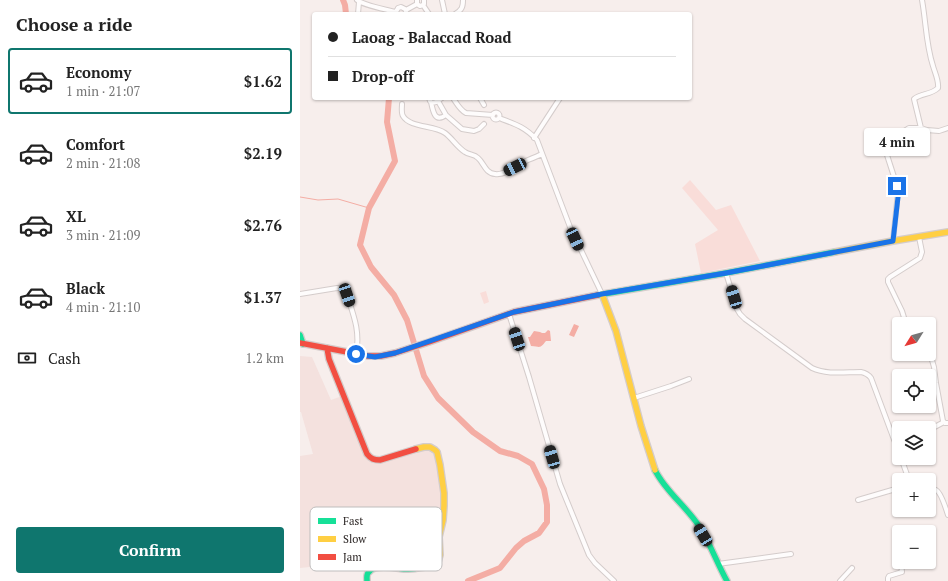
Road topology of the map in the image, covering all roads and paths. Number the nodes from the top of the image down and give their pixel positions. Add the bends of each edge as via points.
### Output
1 (442, 0) edge
2 (463, 0) edge
3 (922, 0) edge
4 (358, 1) edge
5 (417, 2) edge
6 (423, 2) edge
7 (358, 12) edge
8 (393, 12) edge
9 (396, 12) edge
10 (406, 12) edge
11 (428, 12) edge
12 (445, 12) edge
13 (458, 12) edge
14 (430, 100) edge
15 (454, 100) edge
16 (481, 100) edge
17 (559, 100) edge
18 (438, 101) joint
19 (402, 104) dead end
20 (484, 105) dead end
21 (446, 115) junction
22 (484, 124) dead end
23 (921, 128) junction
24 (948, 128) edge
25 (534, 138) junction
26 (542, 154) junction
27 (948, 232) edge
28 (919, 237) junction
29 (893, 241) junction
30 (726, 273) junction
31 (300, 294) edge
32 (602, 294) junction
33 (509, 314) junction
34 (904, 317) edge
35 (300, 335) edge
36 (301, 344) edge
37 (327, 348) junction
38 (356, 354) junction
39 (932, 361) edge
40 (689, 379) dead end
41 (634, 398) junction
42 (946, 423) edge
43 (936, 427) edge
44 (892, 430) edge
45 (892, 490) edge
46 (936, 491) edge
47 (858, 500) dead end
48 (946, 503) edge
49 (948, 514) edge
50 (442, 522) edge
51 (791, 554) dead end
52 (718, 564) junction
53 (852, 568) dead end
54 (902, 569) edge
55 (369, 571) edge
56 (367, 581) edge
57 (614, 581) edge
58 (727, 581) edge
59 (840, 581) edge
60 (888, 581) edge

1 - 12 street
2 - 13 street via 463,7
3 - 23 street via 928,47 938,88 914,99
4 - 7 street
4 - 8 street
5 - 6 street via 420,6
5 - 10 street
6 - 11 street
9 - 10 street via 401,7
14 - 18 street via 434,103
14 - 21 street via 438,117
15 - 25 street via 466,113 493,115 497,120 499,118 523,128
16 - 20 street
17 - 25 street
18 - 21 street
19 - 26 street via 403,117 408,121 444,132 466,153 475,155 493,174 502,174
21 - 22 street via 465,130 476,131
23 - 24 street via 939,131
23 - 29 street via 906,129 886,146 898,192
25 - 26 street
26 - 32 street via 568,222
27 - 28 street
28 - 29 street
28 - 34 street via 922,252 920,258 888,279
29 - 30 street
30 - 32 street
30 - 44 street via 740,314 812,368 824,372 861,372 869,375
31 - 38 street via 337,288 344,290 356,324
32 - 33 street
32 - 41 street via 616,331
33 - 38 street via 395,353 375,357
33 - 57 street via 563,492 589,555
35 - 36 street
36 - 37 street
37 - 38 street
37 - 50 street via 370,458 382,460 430,447 437,453 442,479
39 - 42 street
40 - 41 street
41 - 52 street via 655,471 698,525
42 - 43 street
45 - 47 street
46 - 48 street
48 - 49 street
51 - 52 street
52 - 58 street
53 - 59 street
54 - 60 street via 902,572 888,576
55 - 56 street

